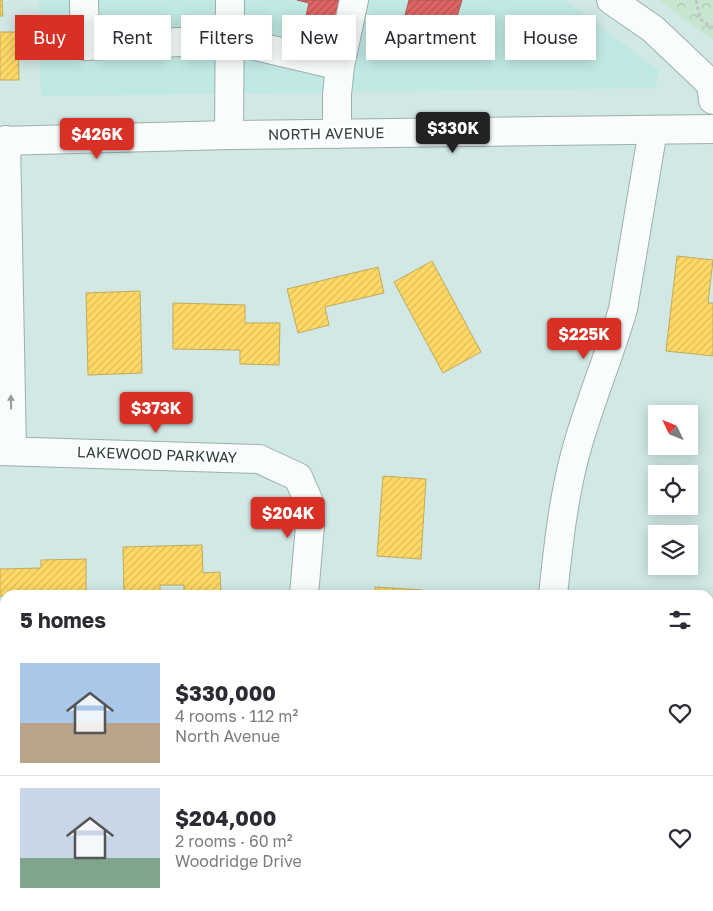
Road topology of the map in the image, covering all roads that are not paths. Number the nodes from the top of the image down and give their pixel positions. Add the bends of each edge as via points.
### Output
1 (84, 0) edge
2 (230, 0) edge
3 (354, 0) edge
4 (612, 0) edge
5 (230, 15) edge
6 (181, 42) edge
7 (272, 50) edge
8 (230, 60) edge
9 (340, 66) junction
10 (713, 100) edge
11 (713, 129) edge
12 (653, 130) junction
13 (337, 134) junction
14 (229, 135) junction
15 (3, 141) edge
16 (6, 450) edge
17 (304, 590) edge
18 (554, 590) edge

1 - 6 street via 86,46
2 - 5 street
3 - 9 street
4 - 10 street via 653,30 711,84
7 - 9 street
8 - 14 street
9 - 13 street
11 - 12 street, NORTH AVENUE
12 - 13 street, NORTH AVENUE
12 - 18 street via 623,308 569,480
13 - 14 street, NORTH AVENUE
14 - 15 street, NORTH AVENUE
16 -> 15 street, LAKEWOOD PARKWAY
16 - 17 street, LAKEWOOD PARKWAY via 259,459 298,478 309,502

